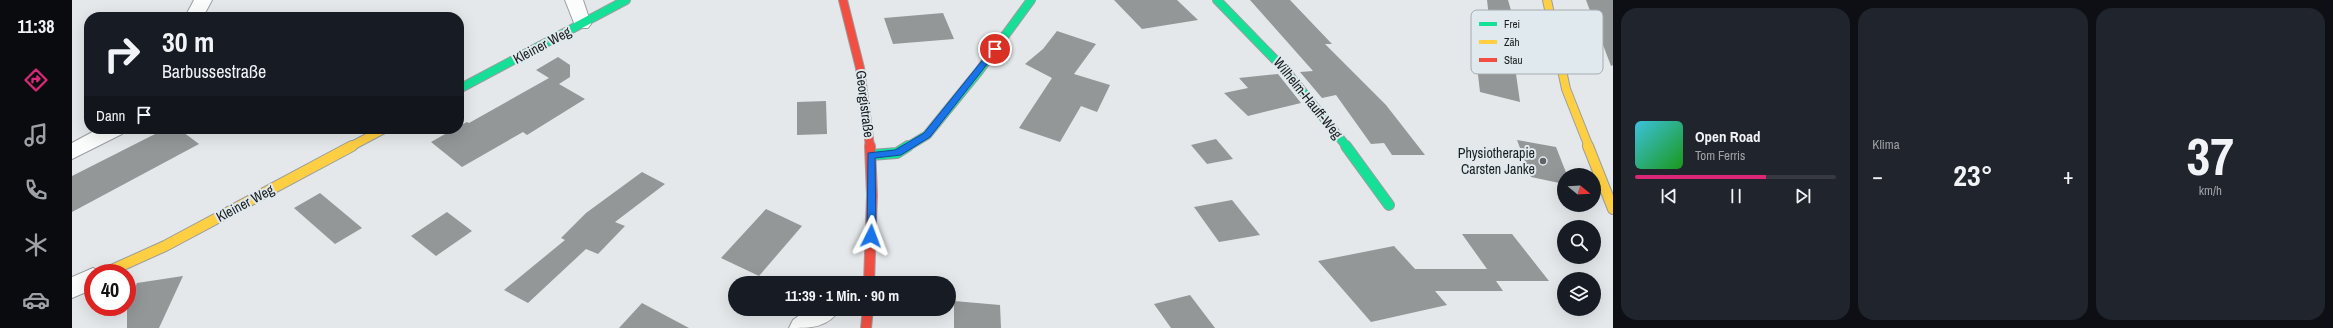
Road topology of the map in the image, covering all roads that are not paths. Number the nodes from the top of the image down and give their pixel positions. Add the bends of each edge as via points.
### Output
1 (203, 0) edge
2 (574, 0) edge
3 (626, 0) edge
4 (843, 0) edge
5 (1031, 0) edge
6 (1218, 0) edge
7 (1547, 0) edge
8 (1549, 10) edge
9 (197, 12) edge
10 (582, 24) junction
11 (1563, 74) edge
12 (464, 86) edge
13 (106, 134) edge
14 (375, 134) edge
15 (72, 152) edge
16 (871, 155) junction
17 (1389, 205) dead end
18 (1613, 209) edge
19 (125, 264) edge
20 (869, 276) edge
21 (84, 282) edge
22 (72, 288) edge
23 (818, 316) edge
24 (867, 316) edge
25 (802, 328) edge
26 (866, 328) edge

1 - 9 street
2 - 10 street
3 - 10 street, Kleiner Weg
4 - 16 street, Georgistraße via 864,81
5 - 16 street via 927,135 897,153
6 - 17 street, Wilhelm-Hauff-Weg via 1239,18 1280,62 1332,125
7 - 8 street
10 - 12 street, Kleiner Weg
11 - 18 street via 1566,89
13 - 15 street
14 - 19 street, Kleiner Weg via 165,246
16 - 20 street, Georgistraße
21 - 22 street
23 - 25 street
24 - 26 street

